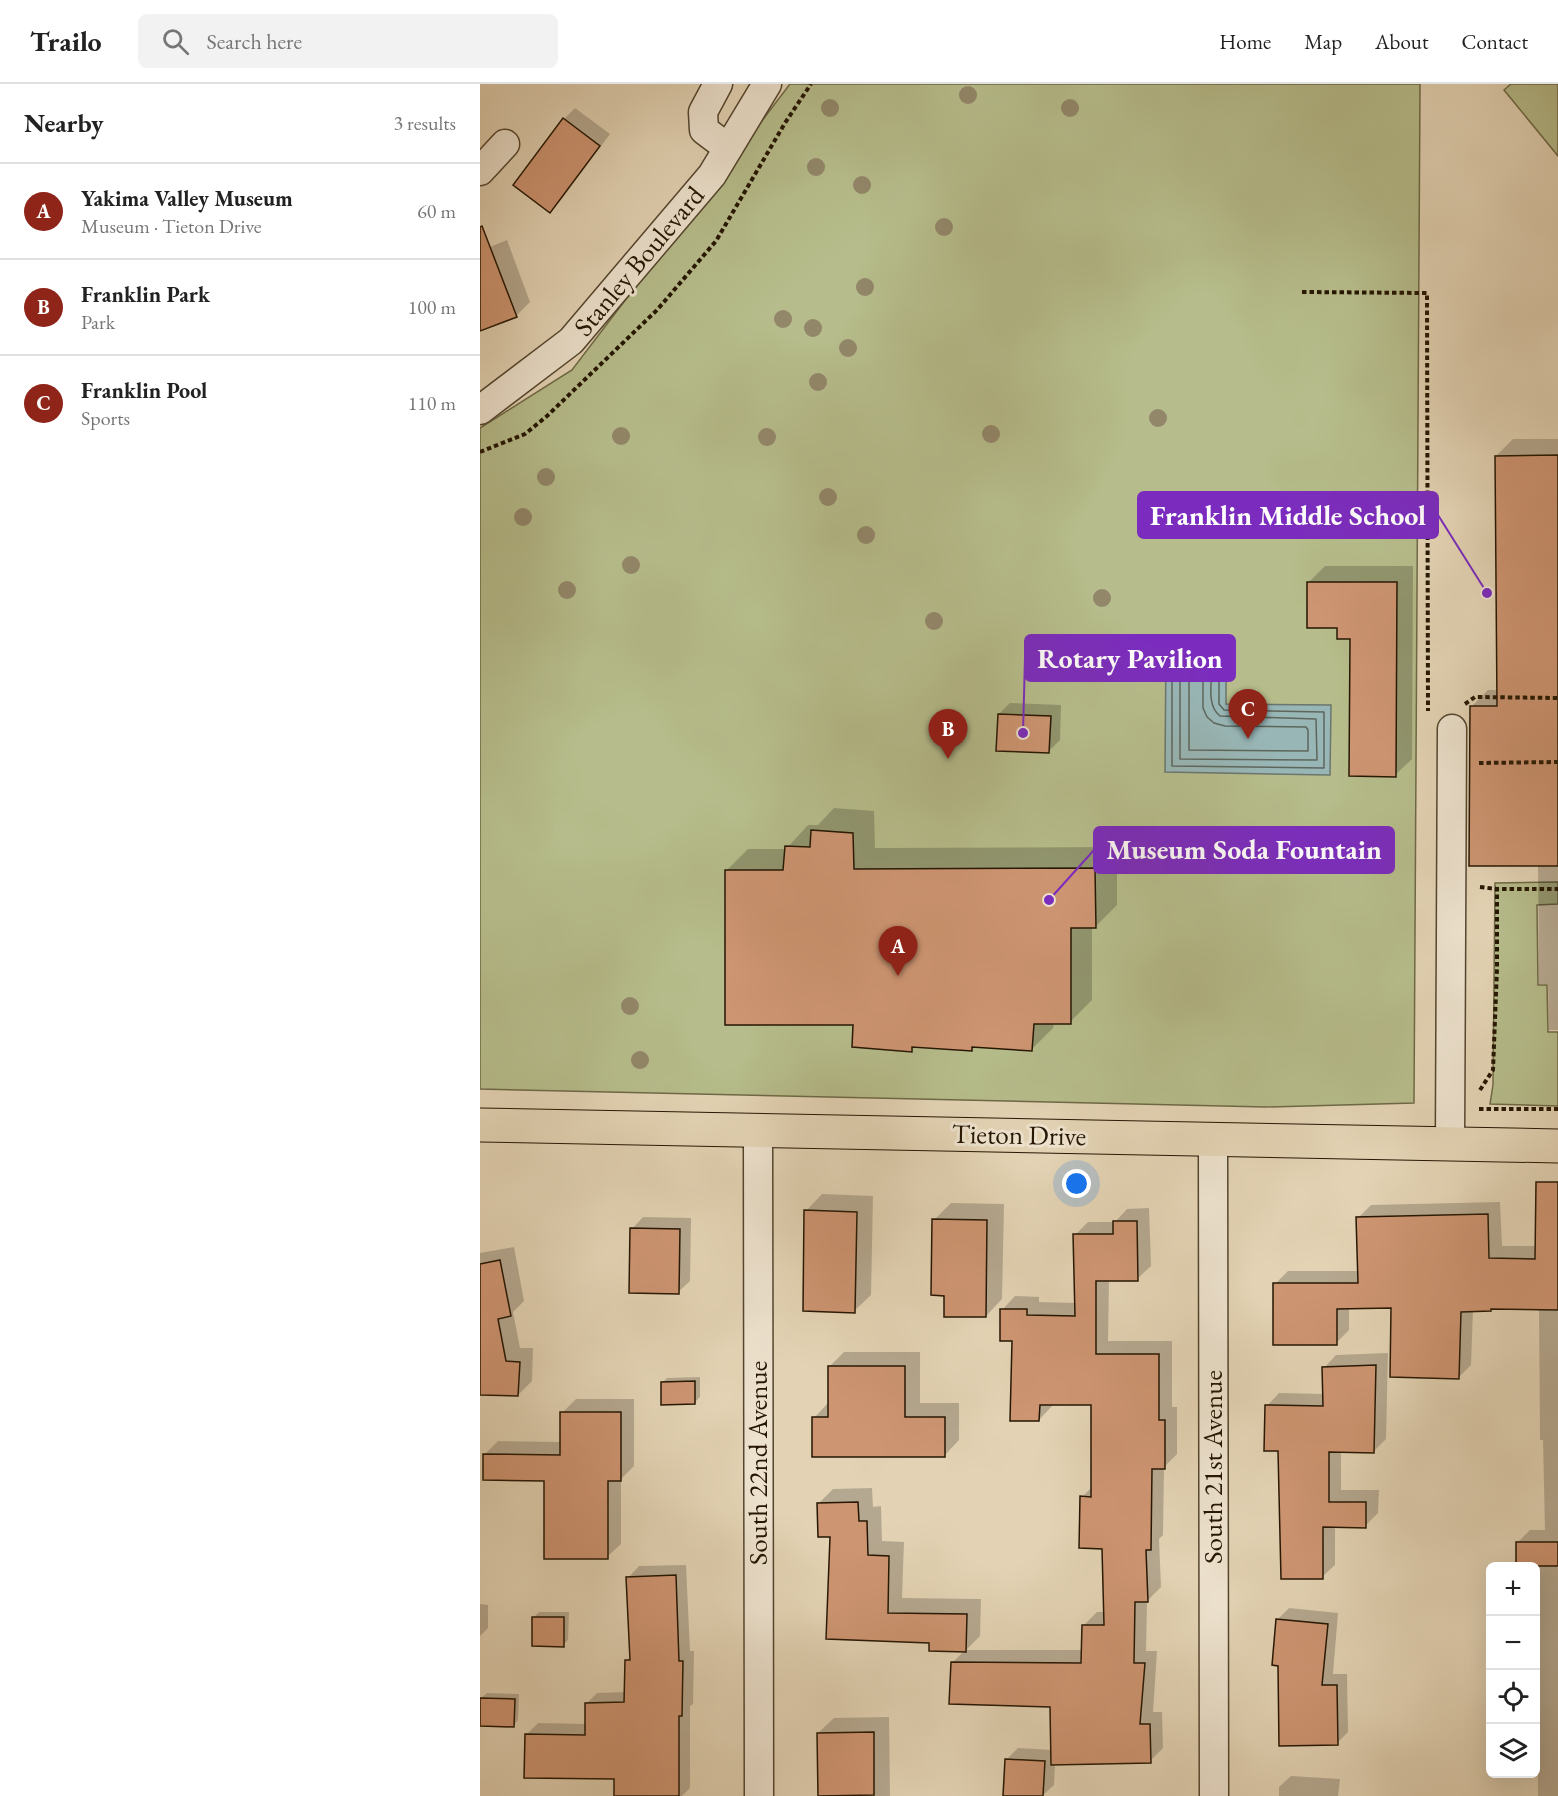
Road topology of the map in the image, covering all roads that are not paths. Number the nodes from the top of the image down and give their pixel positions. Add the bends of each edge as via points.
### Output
1 (718, 84) edge
2 (767, 84) edge
3 (505, 144) dead end
4 (728, 148) junction
5 (480, 171) edge
6 (480, 410) edge
7 (1452, 729) dead end
8 (480, 1125) edge
9 (758, 1131) junction
10 (1213, 1138) junction
11 (1450, 1142) junction
12 (1558, 1146) edge
13 (759, 1796) edge
14 (1214, 1796) edge

1 - 4 street via 703,112 704,130
2 - 4 street, Stanley Boulevard
3 - 5 street
4 - 6 street, Stanley Boulevard via 712,175 571,341
7 - 11 street
8 - 9 main road, Tieton Drive
9 - 10 main road, Tieton Drive
9 - 13 street, South 22nd Avenue
10 - 11 main road, Tieton Drive
10 - 14 street, South 21st Avenue
11 - 12 main road, Tieton Drive

